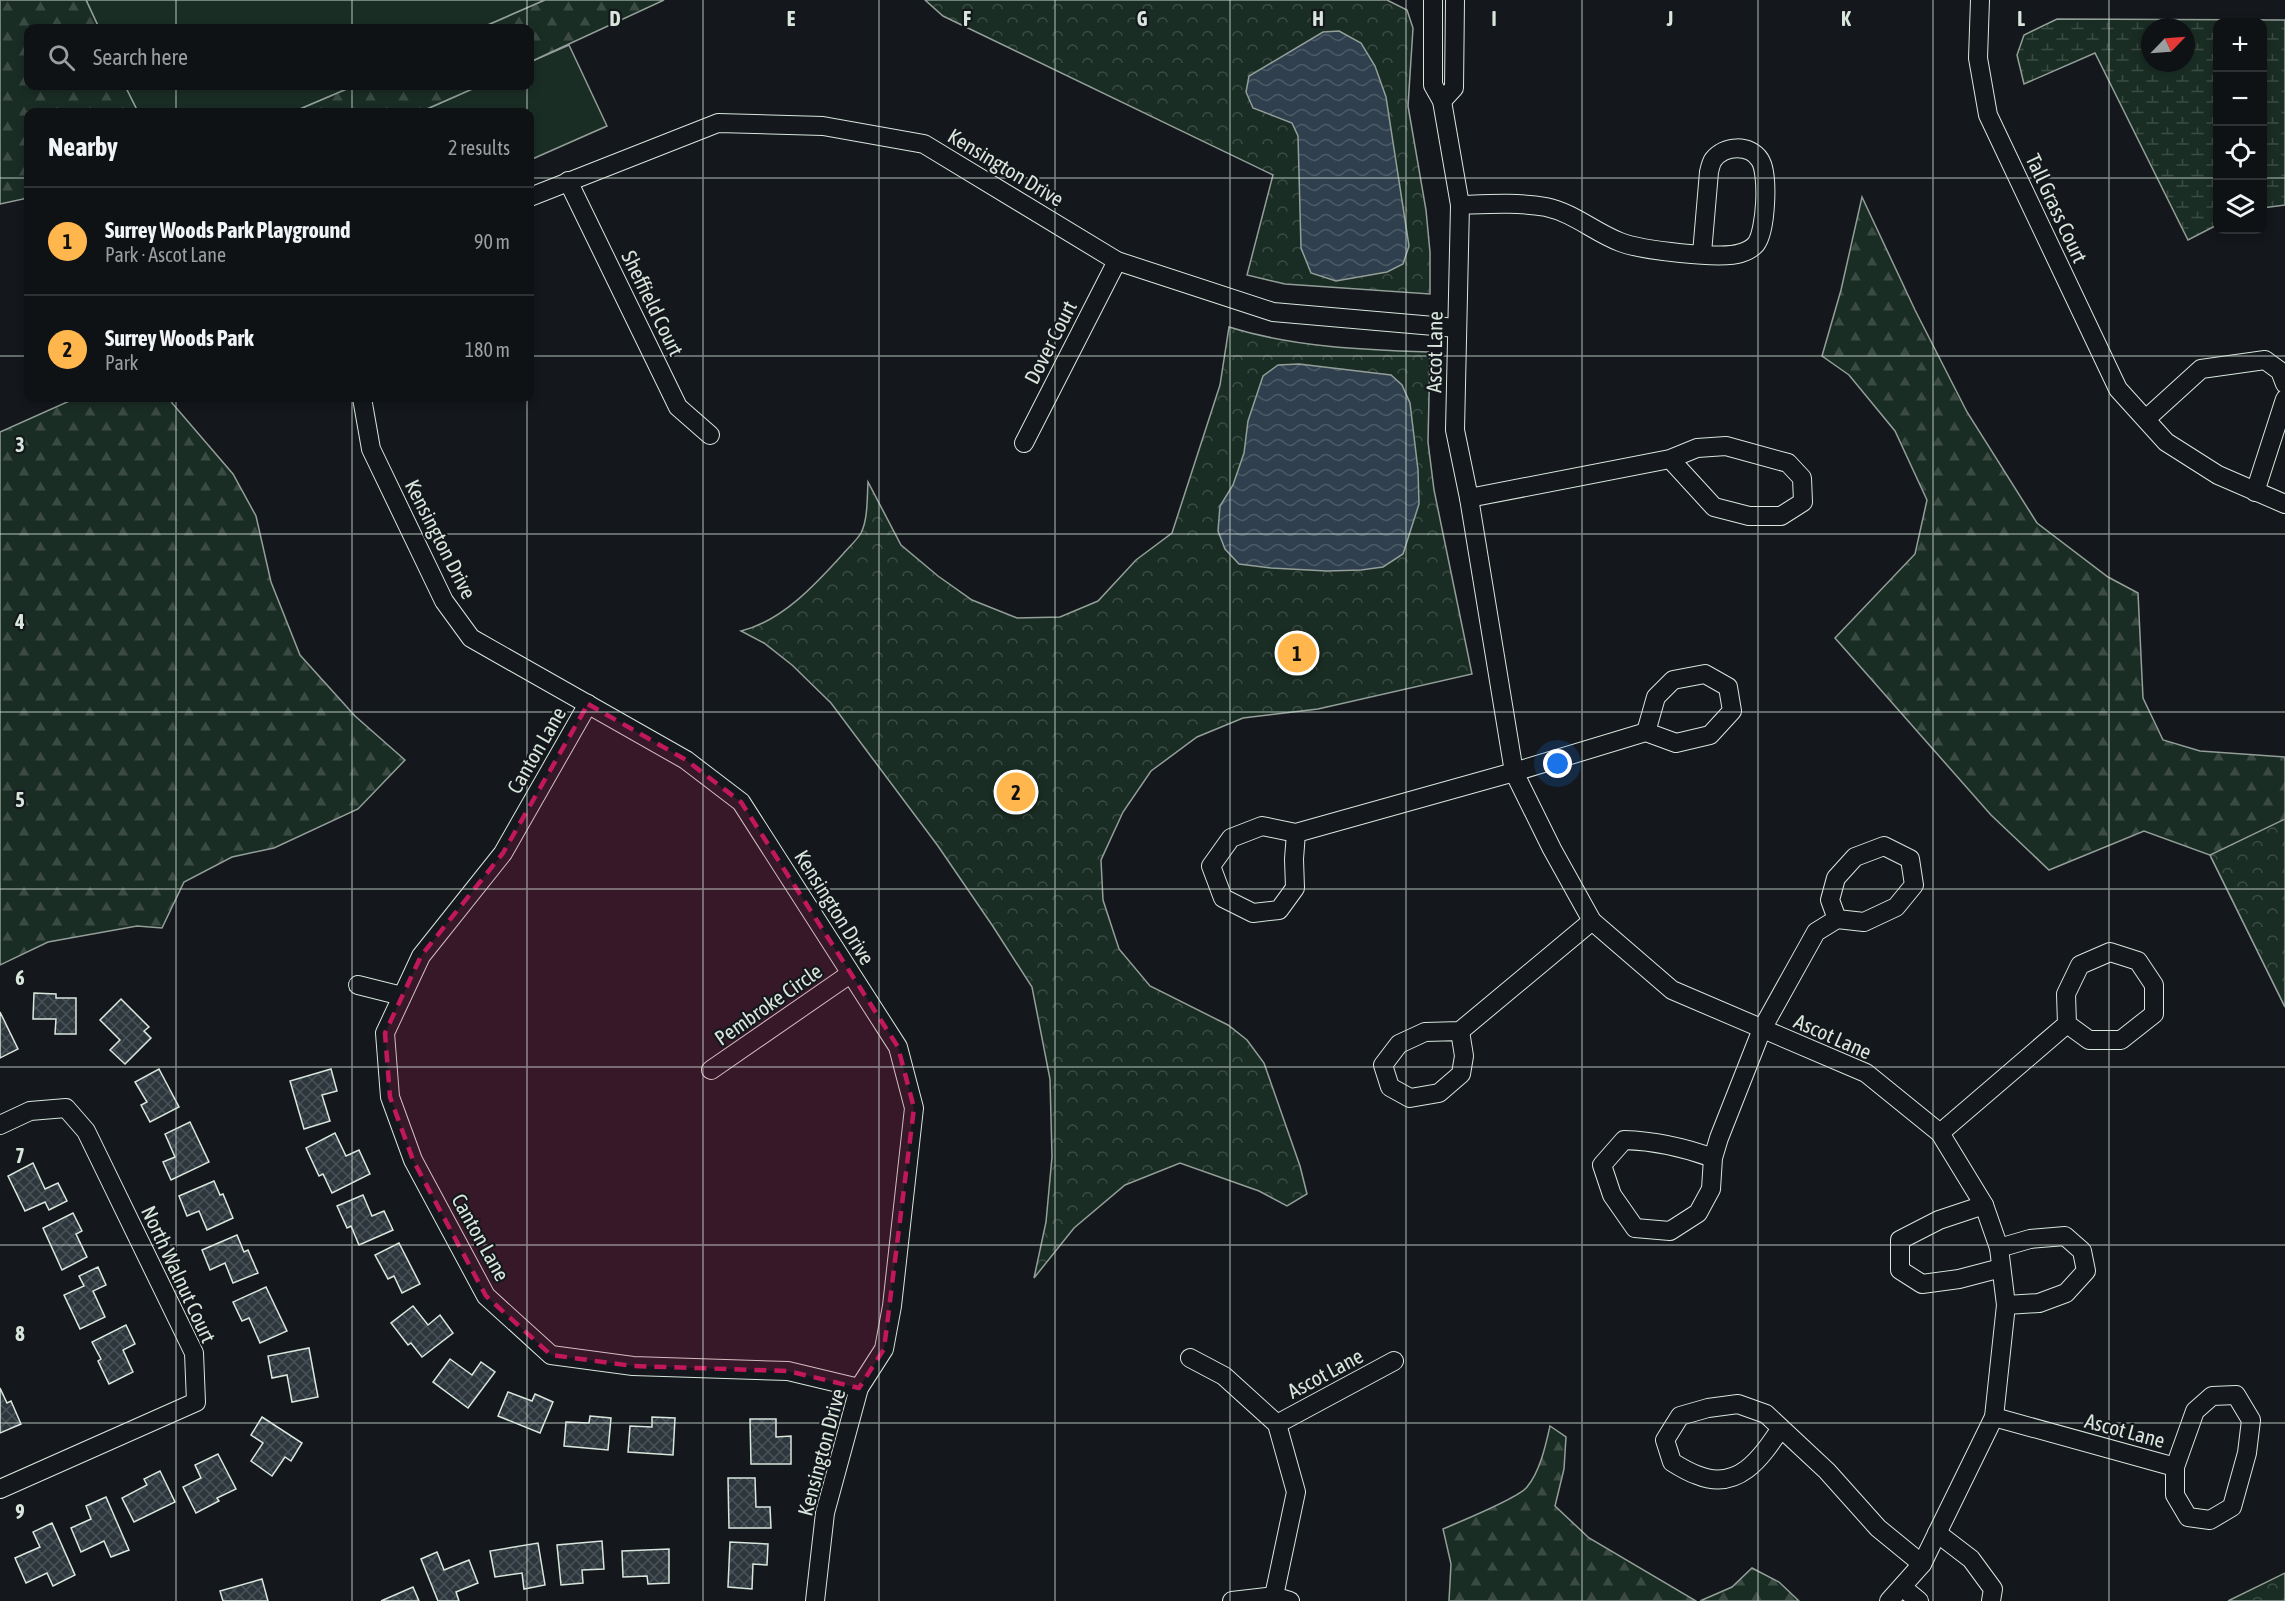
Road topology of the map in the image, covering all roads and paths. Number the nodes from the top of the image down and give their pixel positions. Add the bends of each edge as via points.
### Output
1 (1433, 0) edge
2 (1455, 0) edge
3 (1980, 0) edge
4 (1442, 101) junction
5 (568, 181) junction
6 (534, 195) edge
7 (1460, 205) junction
8 (1702, 253) junction
9 (1117, 261) junction
10 (1457, 328) junction
11 (2285, 384) edge
12 (2285, 399) edge
13 (363, 402) edge
14 (2146, 419) junction
15 (710, 435) dead end
16 (1024, 443) dead end
17 (1670, 459) junction
18 (2255, 492) junction
19 (1469, 498) junction
20 (2285, 504) edge
21 (588, 704) junction
22 (1646, 732) junction
23 (1514, 772) junction
24 (1296, 833) junction
25 (1837, 919) junction
26 (1593, 921) junction
27 (850, 974) junction
28 (358, 985) dead end
29 (402, 996) junction
30 (2067, 1024) junction
31 (1762, 1029) junction
32 (1460, 1031) junction
33 (711, 1070) dead end
34 (0, 1125) edge
35 (1940, 1133) junction
36 (1713, 1158) junction
37 (1984, 1205) junction
38 (1999, 1248) junction
39 (2001, 1268) junction
40 (2006, 1305) junction
41 (1190, 1358) dead end
42 (1394, 1361) dead end
43 (859, 1388) junction
44 (1994, 1417) junction
45 (1277, 1424) junction
46 (1782, 1428) junction
47 (2175, 1467) junction
48 (0, 1489) edge
49 (1937, 1533) junction
50 (1922, 1564) junction
51 (1902, 1587) junction
52 (1282, 1598) edge
53 (815, 1601) edge
54 (1232, 1601) edge
55 (1889, 1601) edge
56 (1919, 1601) edge
57 (1991, 1601) edge

1 - 4 street, Ascot Lane via 1433,85
2 - 4 street via 1454,88
3 - 14 street, Tall Grass Court via 1977,58 1988,115 2118,389
4 - 7 street, Ascot Lane
5 - 6 street, Kensington Drive
5 - 9 street, Kensington Drive via 718,123 823,126 924,144
5 - 15 street, Sheffield Court via 678,407
7 - 8 street via 1547,207 1573,216 1619,242 1664,251
7 - 10 street, Ascot Lane
8 - 8 street via 1734,256 1749,251 1757,243 1765,173 1750,150 1722,151 1712,160
9 - 10 street, Kensington Drive via 1273,312
9 - 16 street, Dover Court
10 - 19 street, Ascot Lane via 1455,430
11 - 14 street via 2280,371 2265,360 2201,369
12 - 18 street
13 - 21 street, Kensington Drive via 371,449 444,602 464,629 471,638
14 - 18 street, Tall Grass Court via 2166,442 2218,475
17 - 17 street via 1697,448 1726,446 1758,453 1788,463 1802,478 1803,502 1781,516 1749,516 1714,507
17 - 19 street
18 - 20 street, Tall Grass Court
19 - 23 street, Ascot Lane
21 - 27 street, Kensington Drive via 686,760 741,802
21 - 29 street, Canton Lane via 503,853 420,956
22 - 22 street via 1676,743 1710,735 1732,711 1728,687 1705,674 1674,680 1656,697
22 - 23 street
23 - 24 street
23 - 26 street, Ascot Lane
24 - 24 street via 1295,888 1279,910 1253,913 1223,898 1211,866 1231,837 1262,826
25 - 25 street via 1864,922 1896,907 1914,885 1910,859 1884,846 1855,857 1836,878 1830,900
25 - 31 street, Ascot Lane via 1816,932
26 - 31 street, Ascot Lane via 1672,990
26 - 32 street
27 - 33 street, Pembroke Circle
27 - 43 street, Kensington Drive via 898,1047 914,1108 884,1349
28 - 29 street
29 - 43 street, Canton Lane via 385,1033 390,1097 413,1160 486,1296 551,1355 633,1366 788,1371
30 - 30 street via 2089,1040 2121,1040 2154,1014 2154,986 2138,961 2110,951 2080,965 2066,994
30 - 35 street
31 - 35 street, Ascot Lane via 1866,1073
31 - 36 street, Ascot Lane
32 - 32 street via 1425,1032 1399,1044 1383,1065 1390,1087 1410,1098 1439,1093 1461,1074 1464,1056
34 - 48 street, North Walnut Court via 30,1111 66,1108 86,1131 194,1353 196,1402
35 - 37 street, Ascot Lane
36 - 36 street, Ascot Lane via 1711,1189 1698,1213 1671,1231 1635,1228 1612,1195 1602,1165 1623,1140 1651,1140
37 - 38 street, Ascot Lane
37 - 39 street via 1939,1220 1899,1240 1900,1270 1922,1284
38 - 39 street, Ascot Lane
38 - 40 street via 2030,1239 2065,1236 2082,1251 2085,1271 2066,1293 2039,1303
39 - 40 street, Ascot Lane
40 - 44 street, Ascot Lane
41 - 45 street via 1224,1376
42 - 45 street, Ascot Lane
43 - 53 street, Kensington Drive via 825,1513
44 - 47 street, Ascot Lane
44 - 49 street, Ascot Lane
45 - 52 street via 1296,1492
46 - 46 street via 1766,1414 1738,1404 1680,1416 1665,1440 1672,1462 1698,1476 1723,1481 1751,1468
46 - 50 street via 1878,1528
47 - 47 street, Ascot Lane via 2175,1495 2188,1517 2210,1520 2232,1507 2247,1454 2251,1420 2236,1395 2212,1396 2195,1411
49 - 50 street, Ascot Lane
49 - 57 street via 1971,1559 1993,1589
50 - 51 street, Ascot Lane
51 - 55 street, Ascot Lane
51 - 56 street
52 - 54 street

